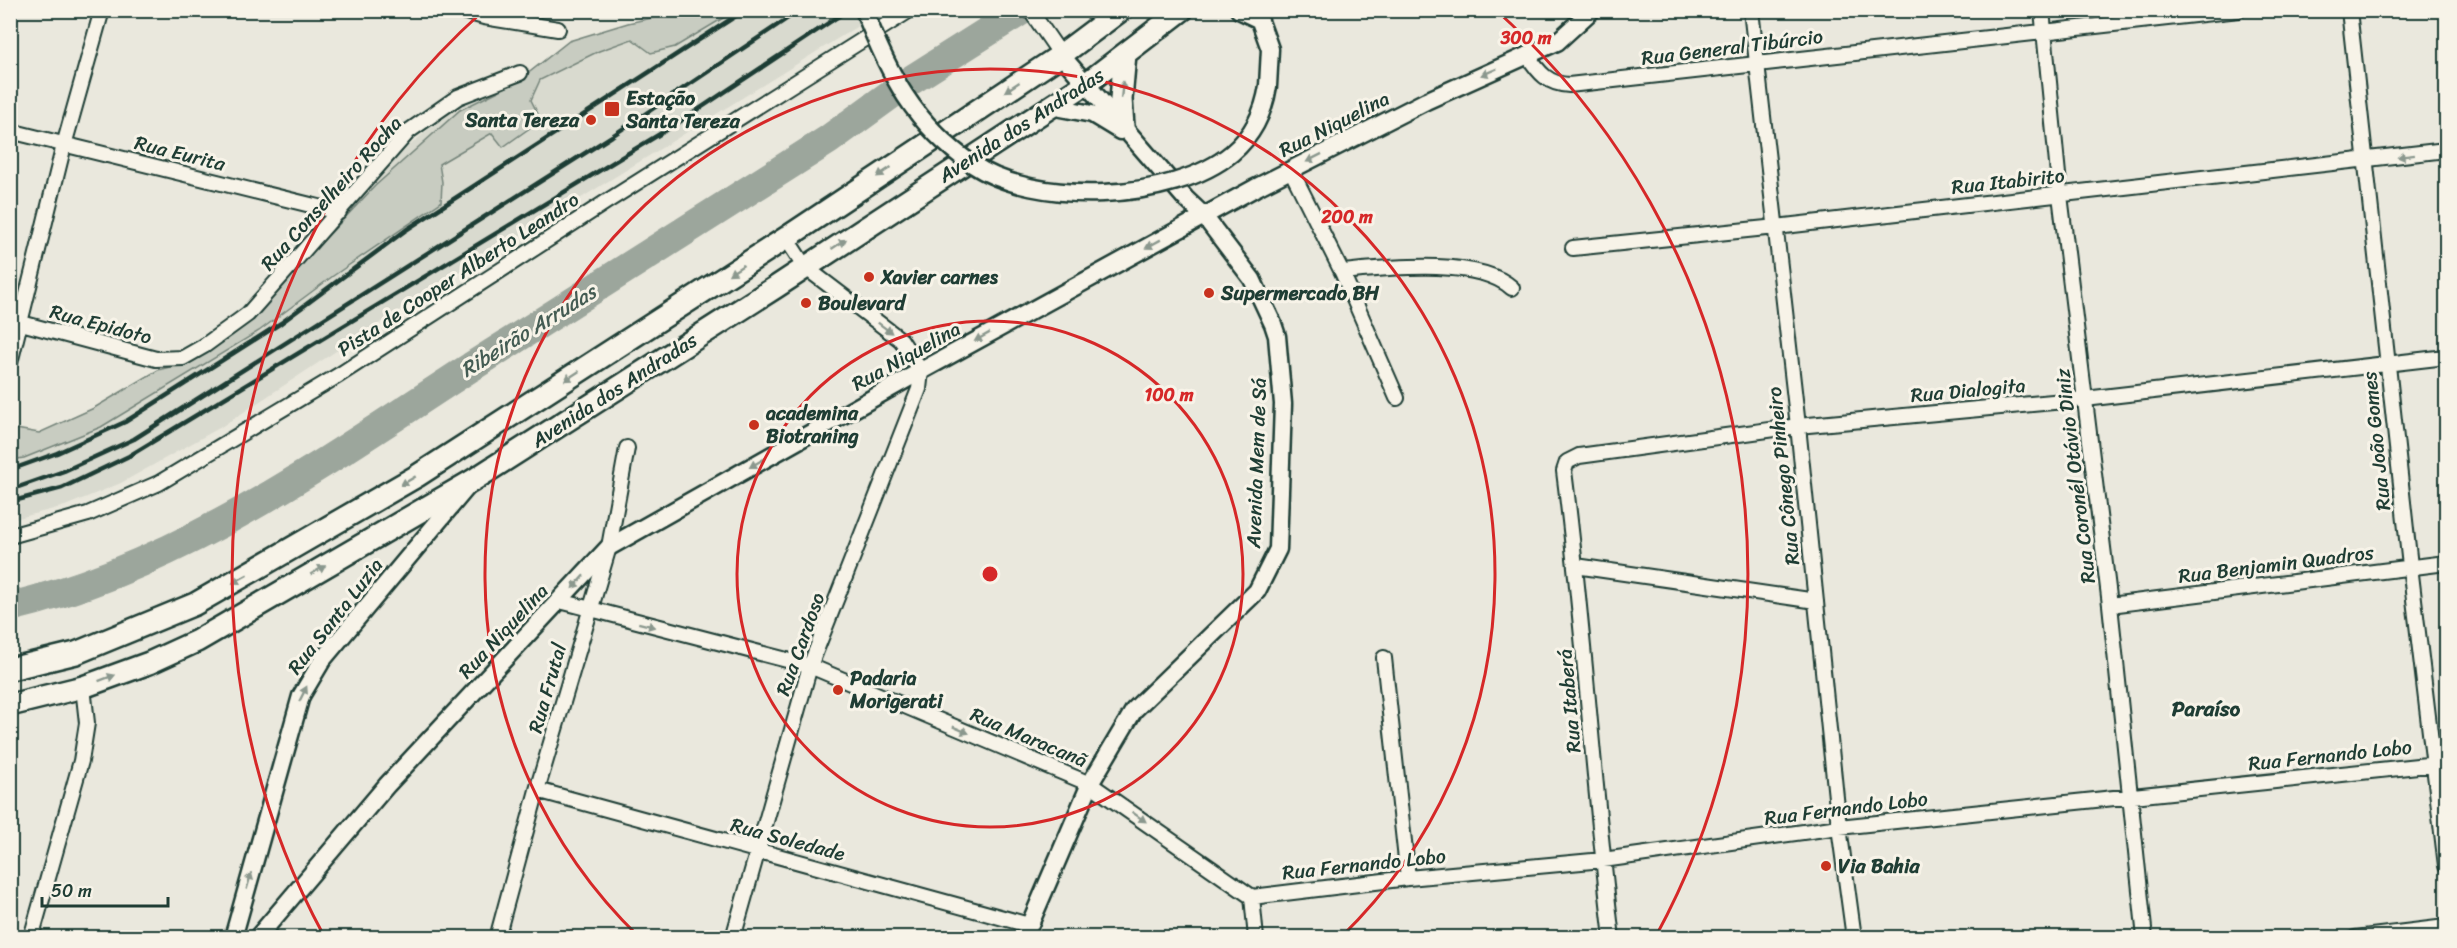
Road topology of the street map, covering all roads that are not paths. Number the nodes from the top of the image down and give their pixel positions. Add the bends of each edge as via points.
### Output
1 (102, 10) edge
2 (459, 10) edge
3 (864, 10) edge
4 (910, 10) edge
5 (1030, 10) edge
6 (1121, 10) edge
7 (1182, 10) edge
8 (1239, 10) edge
9 (1592, 10) edge
10 (1751, 10) edge
11 (2042, 10) edge
12 (2239, 10) edge
13 (2349, 10) edge
14 (482, 14) edge
15 (1257, 15) edge
16 (558, 29) dead end
17 (2044, 31) junction
18 (1125, 54) junction
19 (1061, 55) junction
20 (1528, 56) junction
21 (1756, 64) junction
22 (520, 73) dead end
23 (1087, 83) junction
24 (1050, 106) junction
25 (10, 131) edge
26 (1127, 132) junction
27 (64, 145) junction
28 (2446, 150) edge
29 (2365, 161) junction
30 (1291, 170) junction
31 (2060, 195) junction
32 (339, 212) junction
33 (1204, 216) junction
34 (1776, 227) junction
35 (786, 238) junction
36 (1573, 248) dead end
37 (805, 267) junction
38 (1342, 272) junction
39 (1512, 288) dead end
40 (15, 322) edge
41 (2446, 357) edge
42 (183, 358) joint
43 (10, 363) edge
44 (2387, 364) junction
45 (921, 371) junction
46 (1397, 398) dead end
47 (2085, 399) junction
48 (1798, 426) junction
49 (627, 448) dead end
50 (1567, 462) joint
51 (472, 481) junction
52 (10, 536) edge
53 (609, 547) junction
54 (2446, 562) edge
55 (1576, 566) junction
56 (2410, 566) junction
57 (560, 601) junction
58 (1815, 601) junction
59 (2110, 605) junction
60 (590, 610) junction
61 (1384, 658) dead end
62 (810, 666) junction
63 (10, 669) edge
64 (82, 687) junction
65 (10, 705) edge
66 (2440, 764) edge
67 (1090, 784) junction
68 (537, 790) junction
69 (2129, 795) junction
70 (1839, 827) junction
71 (756, 851) junction
72 (1603, 860) junction
73 (2446, 866) edge
74 (1408, 878) junction
75 (1252, 897) junction
76 (2446, 927) edge
77 (1026, 931) edge
78 (31, 938) edge
79 (233, 938) edge
80 (257, 938) edge
81 (497, 938) edge
82 (733, 938) edge
83 (1256, 938) edge
84 (1612, 938) edge
85 (1854, 938) edge
86 (2145, 938) edge
87 (2355, 938) edge

1 - 27 street
2 - 14 street
3 - 15 street, bridge via 892,76 926,124 996,177 1070,194 1154,187 1208,169 1232,153 1262,113 1268,86 1270,49
4 - 52 street, Pista de Cooper Alberto Leandro via 339,375 159,483 88,514
5 - 19 street
6 - 19 main road, Avenida dos Andradas
7 - 18 main road, Avenida dos Andradas
8 - 15 street
9 - 20 street, Rua Niquelina via 1557,42
10 - 21 street, Rua Cônego Pinheiro
11 - 17 street, Rua Coronél Otávio Diniz
12 - 17 street, Rua General Tibúrcio
13 - 29 street, Rua João Gomes
14 - 16 street
17 - 21 street, Rua General Tibúrcio
17 - 31 street, Rua Coronél Otávio Diniz
18 - 23 main road, Avenida dos Andradas
26 -> 18 main road via 1121,99
19 - 23 street, Avenida Mem de Sá
19 -> 35 main road, Avenida dos Andradas
20 - 21 street, Rua General Tibúrcio via 1548,80 1569,85
20 -> 30 street, Rua Niquelina via 1425,101
21 - 34 street, Rua Cônego Pinheiro
22 - 32 street, Rua Conselheiro Rocha via 459,97 409,131
23 - 24 main road, Avenida dos Andradas
23 - 26 street, Avenida Mem de Sá
24 - 26 street, Avenida Mem de Sá via 1092,114
37 -> 24 main road, Avenida dos Andradas
25 - 27 street, Rua Eurita
26 - 33 street, Avenida Mem de Sá
27 - 32 street, Rua Eurita
27 - 40 street
28 -> 29 street, Rua Itabirito
29 - 31 street, Rua Itabirito
29 - 44 street, Rua João Gomes
30 - 33 street, Rua Niquelina
30 - 38 street
31 - 34 street, Rua Itabirito
31 - 47 street, Rua Coronél Otávio Diniz
32 - 42 street, Rua Conselheiro Rocha via 248,314
33 -> 45 street, Rua Niquelina
33 - 67 street, Avenida Mem de Sá via 1252,279 1276,336 1283,404 1278,549 1257,591 1134,710
34 - 36 street, Rua Itabirito
34 - 48 street, Rua Cônego Pinheiro
35 - 37 street
35 -> 63 main road, Avenida dos Andradas via 417,476 255,571 138,629 76,653
37 -> 45 street via 901,340
37 - 51 main road, Avenida dos Andradas
38 - 39 street via 1393,267 1474,271
38 - 46 street
40 - 42 street, Rua Epidoto via 156,359
40 - 43 street
41 - 44 street, Rua Dialogita
44 - 47 street, Rua Dialogita
44 - 56 street, Rua João Gomes
45 -> 53 street, Rua Niquelina
45 - 62 street, Rua Cardoso via 913,410
47 - 48 street, Rua Dialogita
47 - 59 street, Rua Coronél Otávio Diniz
48 - 50 street, Rua Dialogita via 1579,456
48 - 58 street, Rua Cônego Pinheiro
49 - 53 street, Rua Frutal
50 - 55 street, Rua Itaberá via 1564,471
64 -> 51 main road, Avenida dos Andradas via 149,663 197,640
79 -> 51 street, Rua Santa Luzia via 301,696 323,659
53 -> 57 street, Rua Niquelina
53 - 60 street, Rua Frutal
54 - 56 street, Rua Benjamin Quadros
55 - 58 street
55 - 72 street, Rua Itaberá
56 - 59 street, Rua Benjamin Quadros
56 - 66 street, Rua João Gomes
57 - 60 street, Rua Maracanã
57 - 80 street, Rua Niquelina via 387,785
58 - 70 street, Rua Cônego Pinheiro
59 - 69 street, Rua Coronél Otávio Diniz
60 -> 62 street, Rua Maracanã
60 - 68 street, Rua Frutal
61 - 74 street
62 -> 67 street, Rua Maracanã
62 - 71 street, Rua Cardoso
64 - 65 main road, Avenida dos Andradas
64 - 78 street via 87,723 81,760
66 - 69 street, Rua Fernando Lobo
66 - 73 street, Rua João Gomes
67 -> 75 street, Rua Maracanã
67 - 77 street, Avenida Mem de Sá
68 - 71 street, Rua Soledade
68 - 81 street, Rua Frutal
69 - 70 street, Rua Fernando Lobo
69 - 86 street, Rua Coronél Otávio Diniz
70 - 72 street, Rua Fernando Lobo
70 - 85 street, Rua Cônego Pinheiro
71 - 77 street, Rua Soledade
71 - 82 street, Rua Cardoso
72 - 74 street, Rua Fernando Lobo
72 - 84 street, Rua Itaberá
74 - 75 street, Rua Fernando Lobo
75 - 83 street
76 - 87 street

